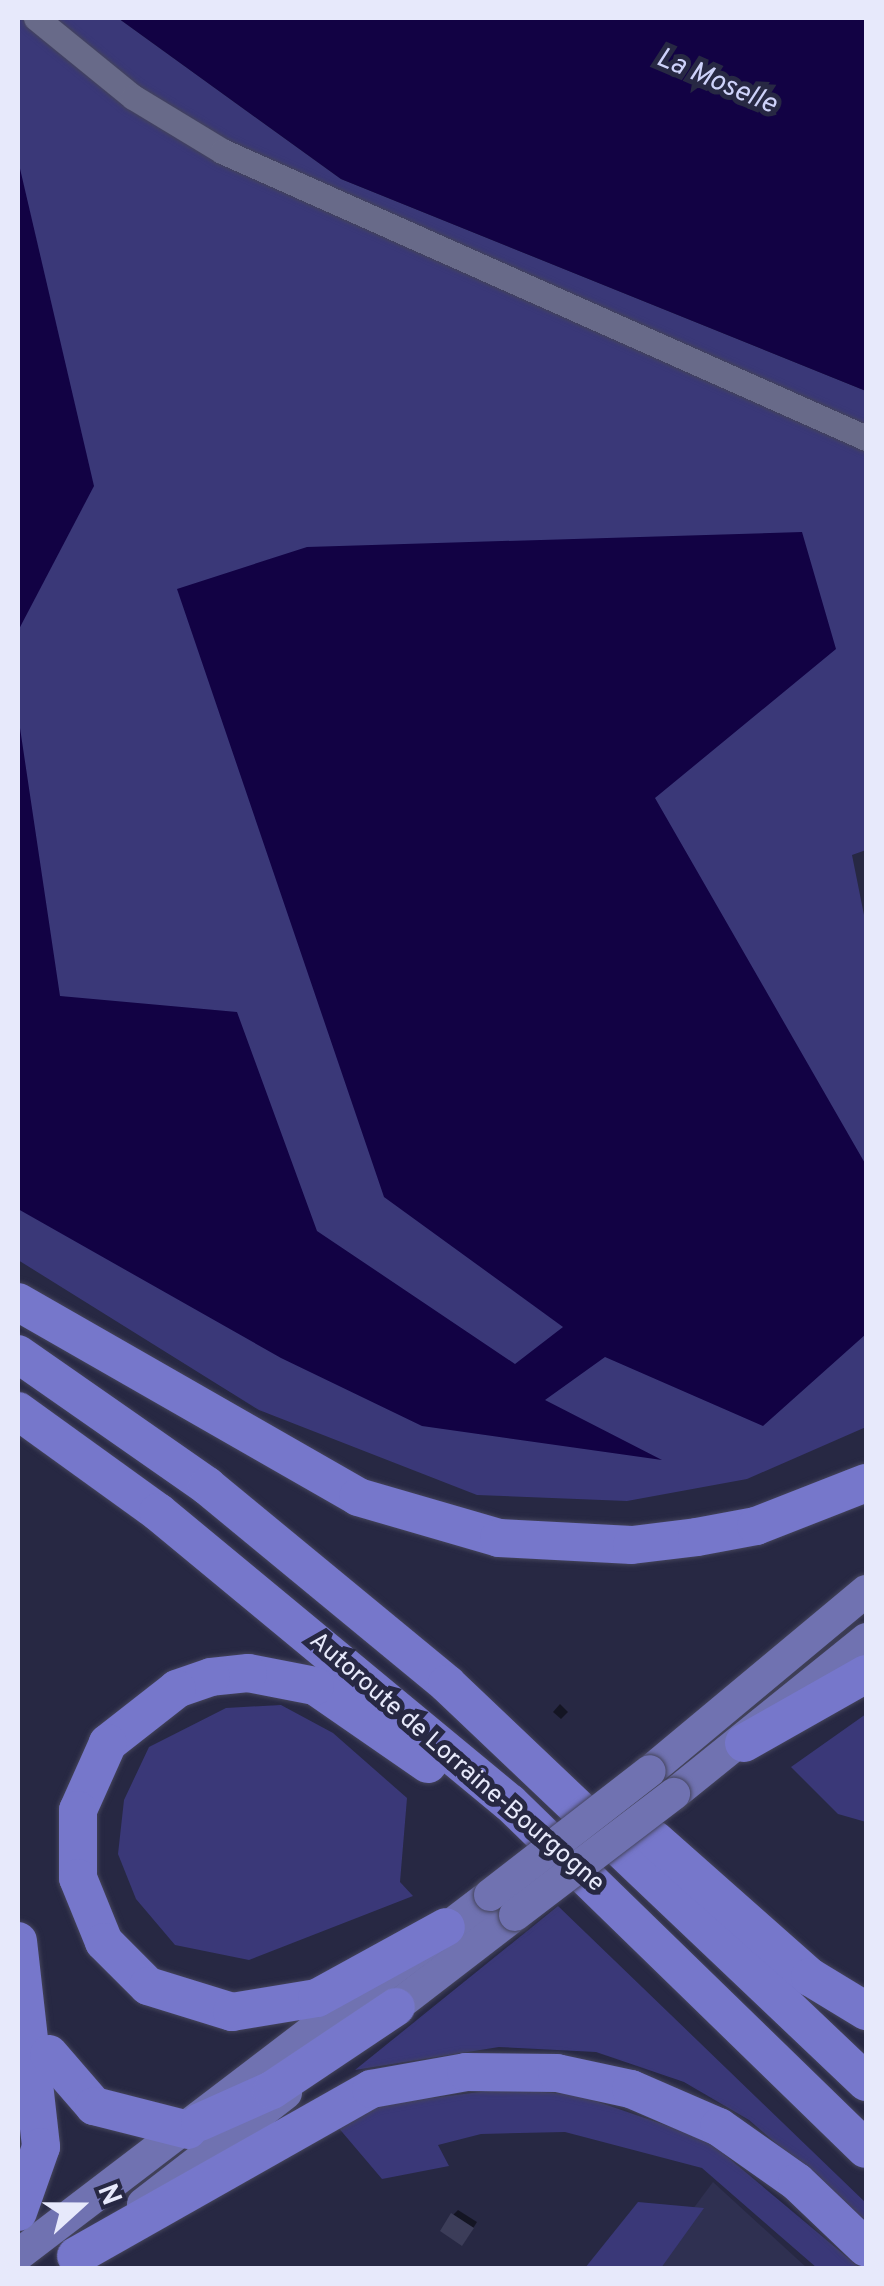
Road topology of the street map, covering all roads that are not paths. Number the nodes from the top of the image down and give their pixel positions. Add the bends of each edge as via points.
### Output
1 (36, 18) edge
2 (866, 438) edge
3 (18, 1302) edge
4 (18, 1354) edge
5 (18, 1411) edge
6 (866, 1483) edge
7 (207, 1486) junction
8 (866, 1591) edge
9 (866, 1639) edge
10 (866, 1674) edge
11 (744, 1742) junction
12 (510, 1803) junction
13 (502, 1905) junction
14 (446, 1927) junction
15 (18, 1941) edge
16 (396, 2007) junction
17 (866, 2011) edge
18 (49, 2054) dead end
19 (866, 2082) edge
20 (194, 2126) junction
21 (866, 2149) edge
22 (18, 2212) edge
23 (866, 2248) edge
24 (18, 2255) edge
25 (69, 2262) edge

1 - 2 street via 133,97 222,151
3 - 6 highway via 342,1489 499,1538 632,1545 697,1537 756,1526
4 - 7 highway, Autoroute de Lorraine-Bourgogne
5 - 12 highway, Autoroute de Lorraine-Bourgogne via 158,1512
7 - 17 highway via 412,1629 810,1977
7 - 19 highway, Autoroute de Lorraine-Bourgogne via 447,1684
8 - 13 main road, bridge
9 - 11 main road
10 - 11 highway
11 - 13 main road, bridge
12 - 14 highway via 468,1792 315,1686 248,1673 178,1689 108,1743 90,1774 76,1827 78,1878 104,1942 148,1986 232,2012 275,2010 317,1998
12 - 21 highway, Autoroute de Lorraine-Bourgogne
13 - 14 main road
13 - 16 main road
14 - 20 main road
15 - 22 highway via 41,2108 41,2147
16 - 20 highway via 272,2090
16 - 25 main road
18 - 20 highway via 94,2106
20 - 24 main road
23 - 25 highway via 797,2182 719,2126 575,2077 466,2072 371,2090 274,2136

